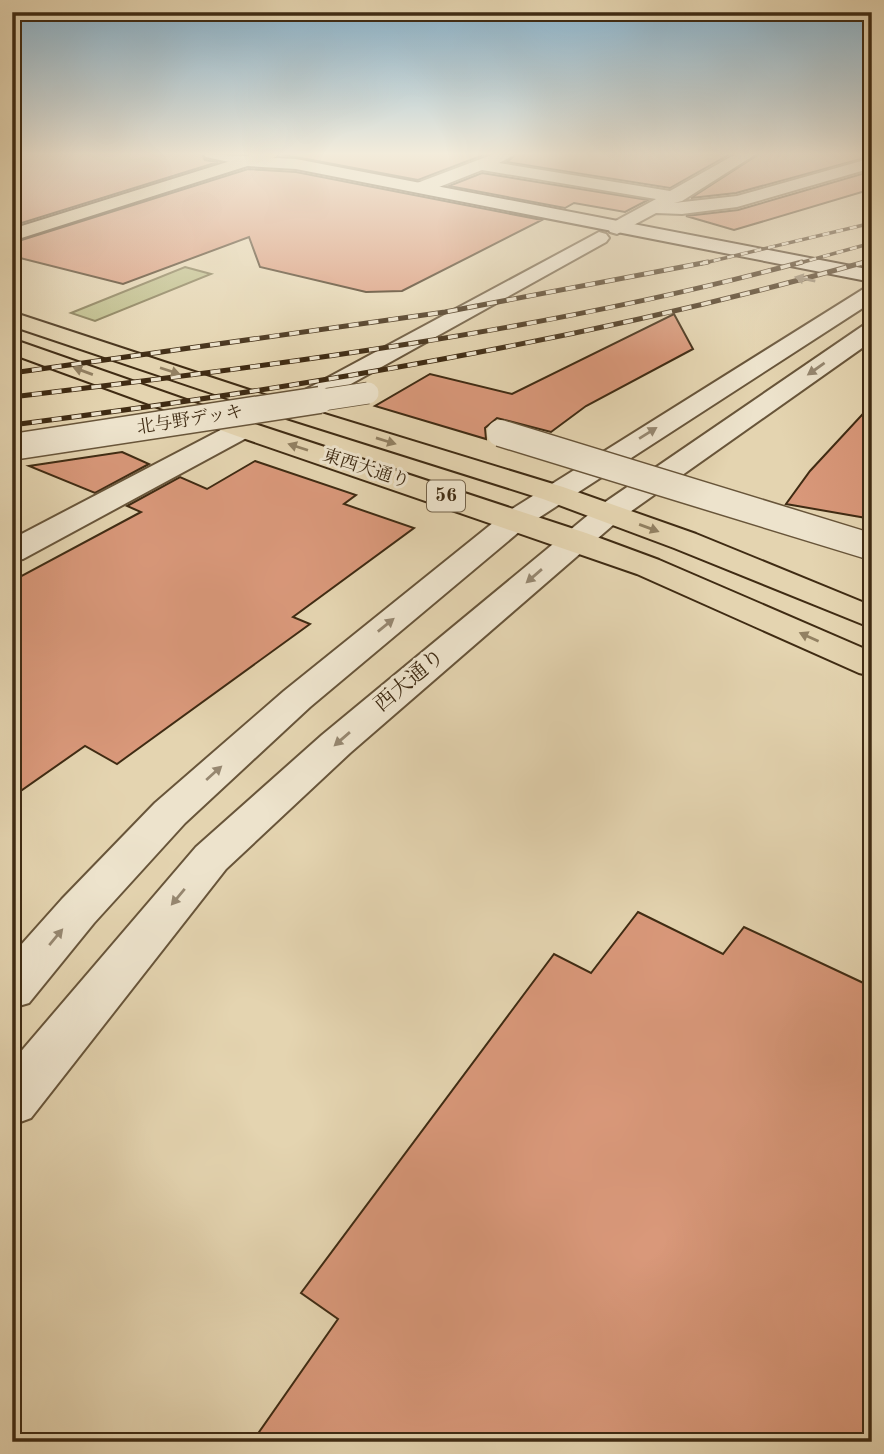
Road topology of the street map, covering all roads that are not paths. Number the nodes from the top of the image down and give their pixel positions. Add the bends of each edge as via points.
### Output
1 (48, 222) edge
2 (546, 222) edge
3 (563, 222) edge
4 (629, 222) edge
5 (608, 233) junction
6 (12, 235) edge
7 (871, 288) edge
8 (12, 319) edge
9 (872, 330) edge
10 (16, 349) edge
11 (368, 393) dead end
12 (286, 410) junction
13 (243, 429) junction
14 (500, 433) dead end
15 (12, 447) edge
16 (552, 494) junction
17 (609, 513) junction
18 (515, 520) junction
19 (575, 540) junction
20 (872, 547) edge
21 (12, 552) edge
22 (872, 618) edge
23 (872, 665) edge
24 (12, 989) edge
25 (12, 1102) edge

1 - 6 main road
2 - 5 street
3 - 5 street
4 - 5 street
5 - 7 street
5 - 12 street
16 -> 7 street
8 -> 12 main road, 東西大通り / 56
9 -> 17 street, 西大通り
13 -> 10 main road, 東西大通り / 56
11 - 15 street, 北与野デッキ, bridge
12 -> 16 main road, 東西大通り / 56
18 -> 13 main road, 東西大通り / 56
13 - 21 street
14 - 20 street, bridge
16 - 17 main road, 東西大通り / 56
16 - 18 street
17 - 19 street, 西大通り
17 -> 22 main road, 東西大通り / 56
18 - 19 main road, 東西大通り / 56
24 -> 18 street via 170,813 297,699
23 -> 19 main road, 東西大通り / 56
19 -> 25 street, 西大通り via 346,735 211,858

